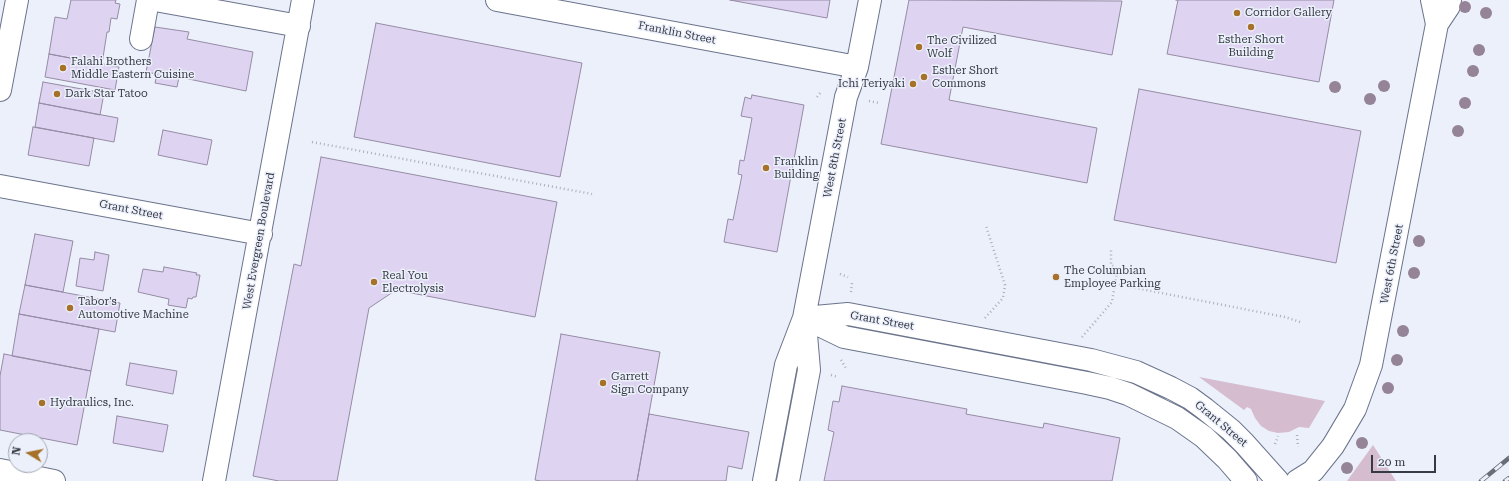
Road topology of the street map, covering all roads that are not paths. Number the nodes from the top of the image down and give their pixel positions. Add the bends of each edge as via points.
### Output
1 (17, 0) edge
2 (148, 0) edge
3 (155, 0) edge
4 (303, 0) edge
5 (497, 0) edge
6 (870, 0) edge
7 (1432, 0) edge
8 (1450, 0) edge
9 (587, 8) edge
10 (1437, 24) junction
11 (298, 26) junction
12 (142, 39) dead end
13 (857, 67) junction
14 (0, 90) edge
15 (0, 186) edge
16 (261, 234) junction
17 (804, 318) junction
18 (0, 470) edge
19 (54, 481) edge
20 (214, 481) edge
21 (764, 481) edge
22 (788, 481) edge
23 (1246, 481) edge
24 (1278, 481) edge
25 (1297, 481) edge

1 - 14 street
2 - 12 street
3 - 11 street
4 - 11 street, West Evergreen Boulevard
5 - 9 street, Franklin Street
6 - 13 street, West 8th Street
7 - 10 street, West 6th Street
8 - 10 street, West 6th Street
9 - 13 street, Franklin Street
10 - 25 street, West 6th Street via 1371,365 1355,409 1333,446 1313,471
11 - 16 street, West Evergreen Boulevard
13 - 17 street, West 8th Street via 846,97
15 - 16 street, Grant Street
16 - 20 street, West Evergreen Boulevard
17 - 21 street, West 8th Street via 786,365
17 - 22 street, West 8th Street via 809,370
17 - 23 street, Grant Street via 844,337 1087,383 1128,394 1172,415 1204,437
17 - 24 street, Grant Street via 848,314 1091,360 1136,372 1190,398 1231,430
18 - 19 street

